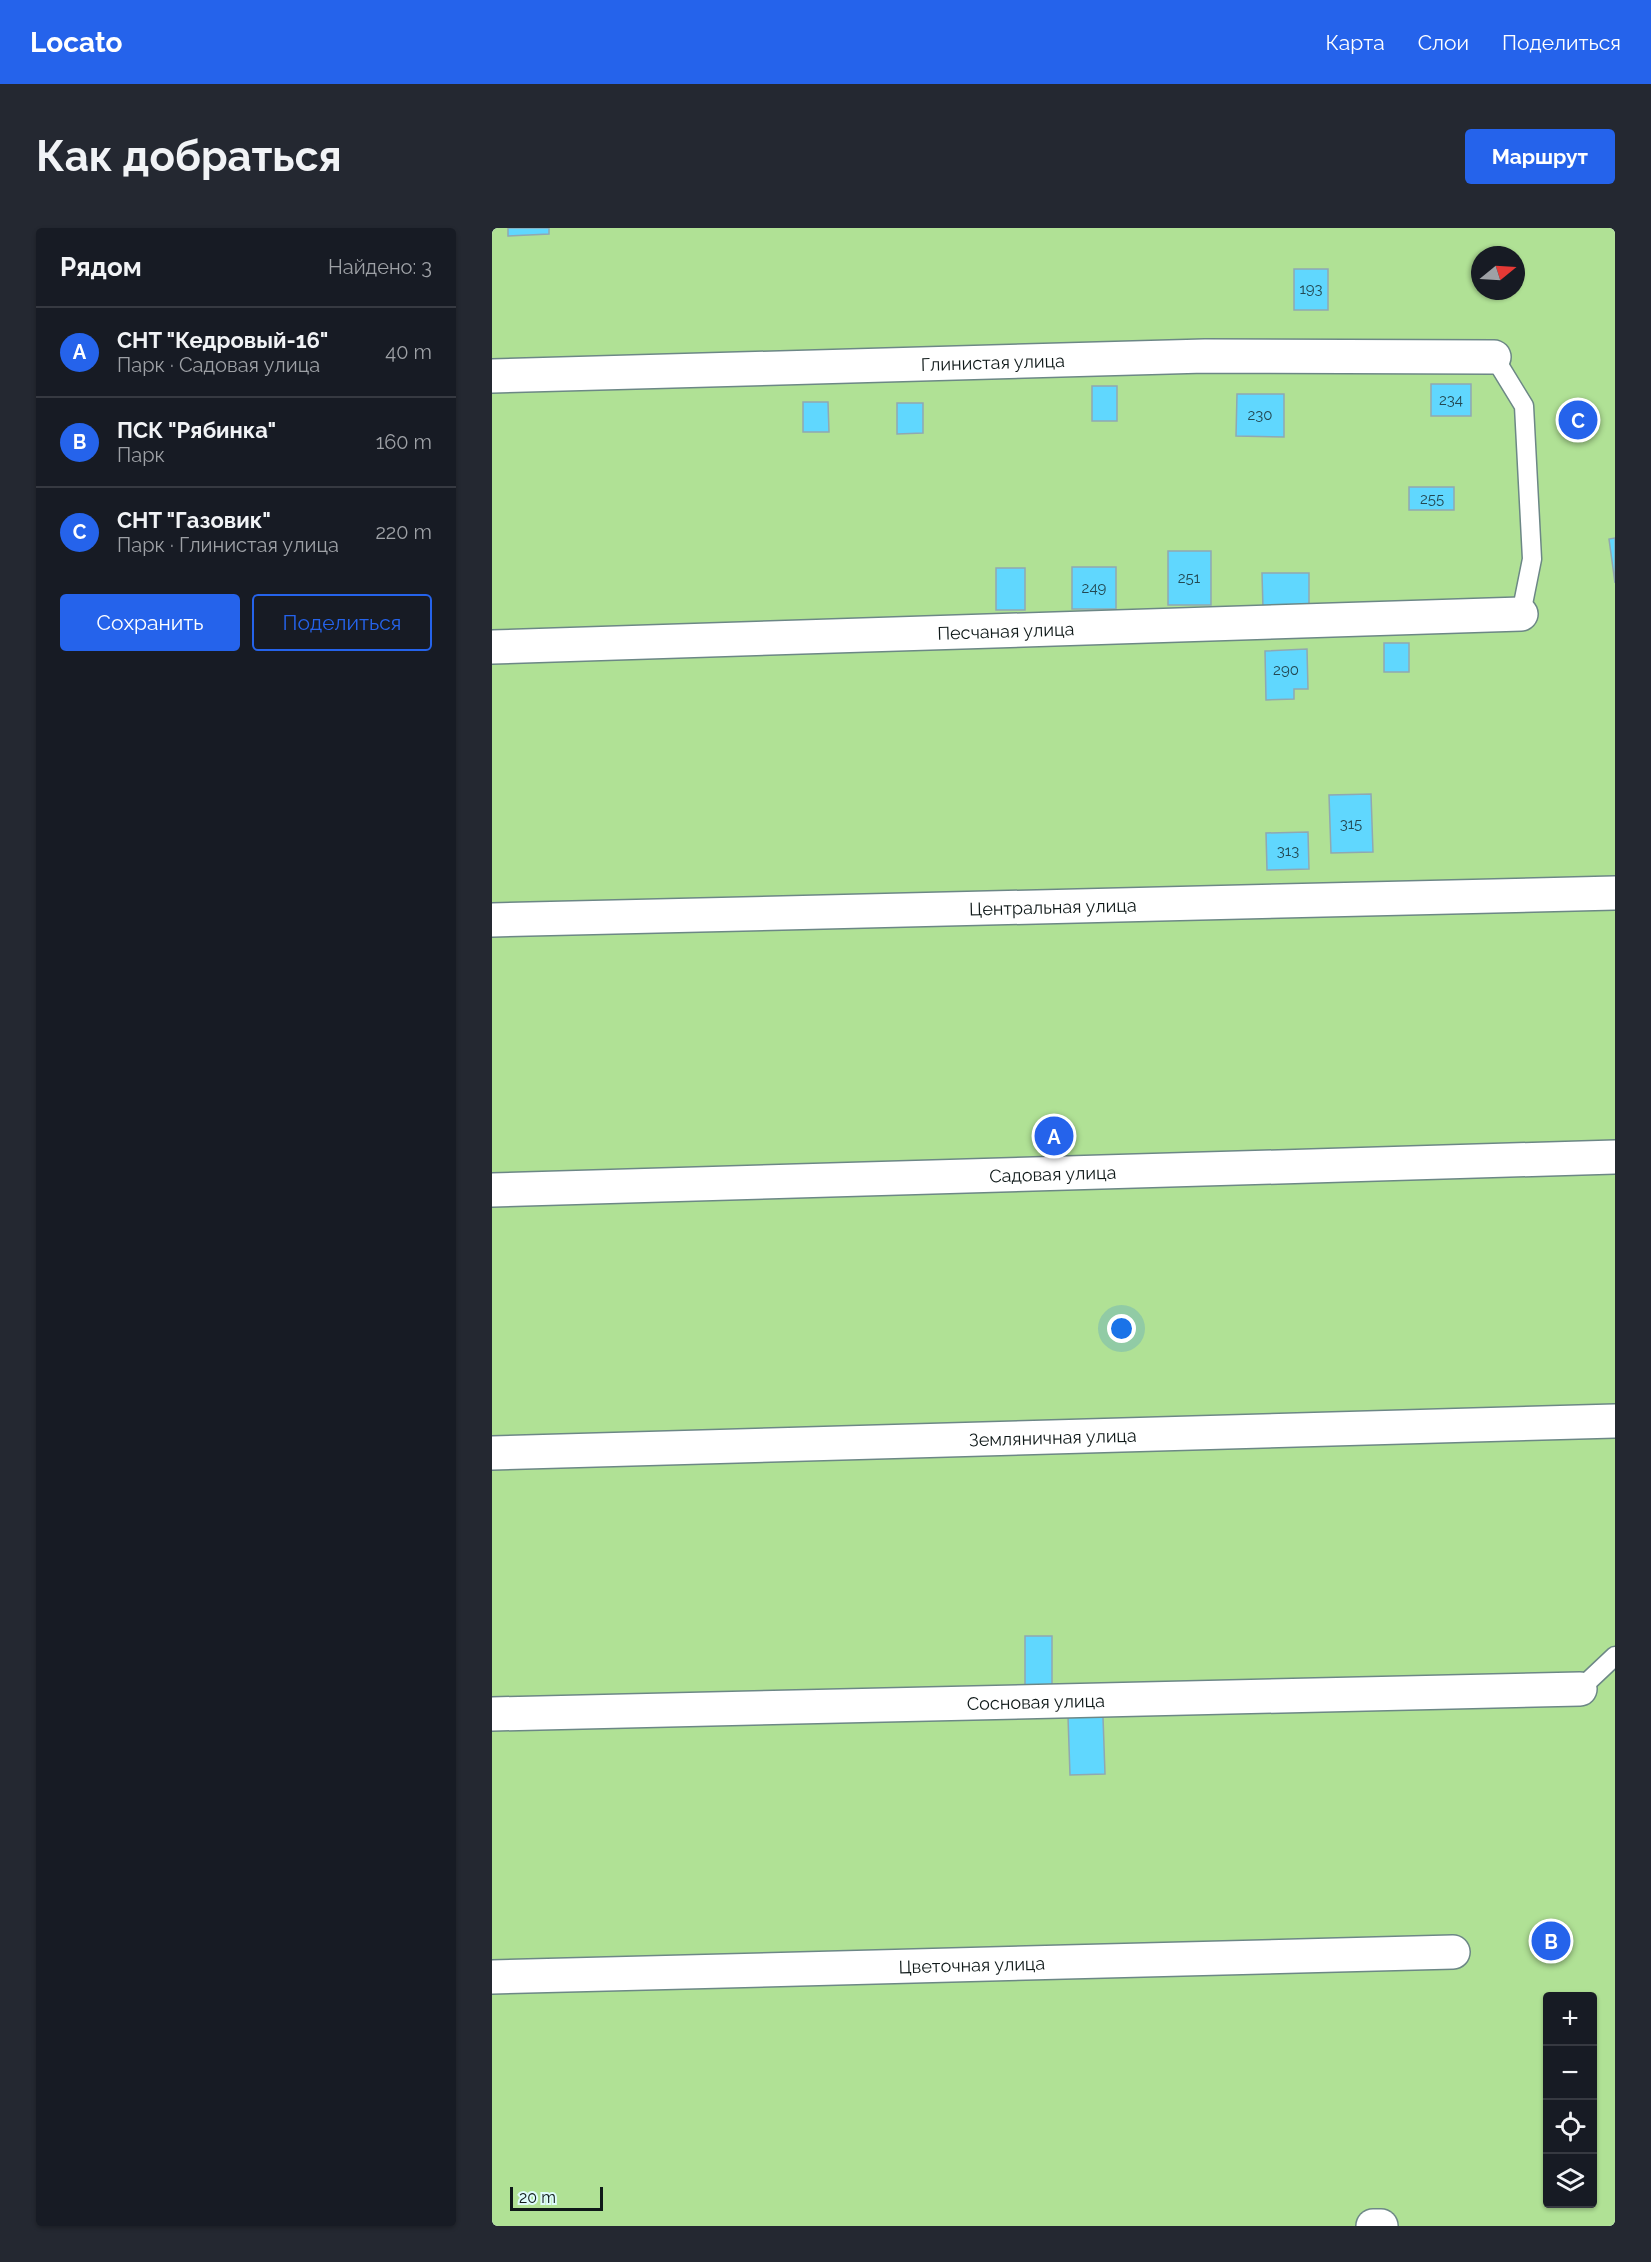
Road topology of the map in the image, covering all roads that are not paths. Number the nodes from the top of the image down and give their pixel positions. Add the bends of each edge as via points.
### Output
1 (1494, 357) joint
2 (492, 376) edge
3 (1521, 614) joint
4 (492, 647) edge
5 (1615, 892) edge
6 (492, 920) edge
7 (1615, 1157) edge
8 (492, 1190) edge
9 (1615, 1421) edge
10 (492, 1453) edge
11 (1615, 1656) edge
12 (1580, 1689) joint
13 (492, 1714) edge
14 (1453, 1952) dead end
15 (492, 1977) edge
16 (1373, 2226) edge
17 (1381, 2226) edge

1 - 2 street, Глинистая улица via 1204,356
1 - 3 lane via 1524,406 1532,559
3 - 4 street, Песчаная улица
5 - 6 street, Центральная улица
7 - 8 street, Садовая улица
9 - 10 street, Земляничная улица
11 - 12 lane
12 - 13 street, Сосновая улица
14 - 15 street, Цветочная улица
16 - 17 street

